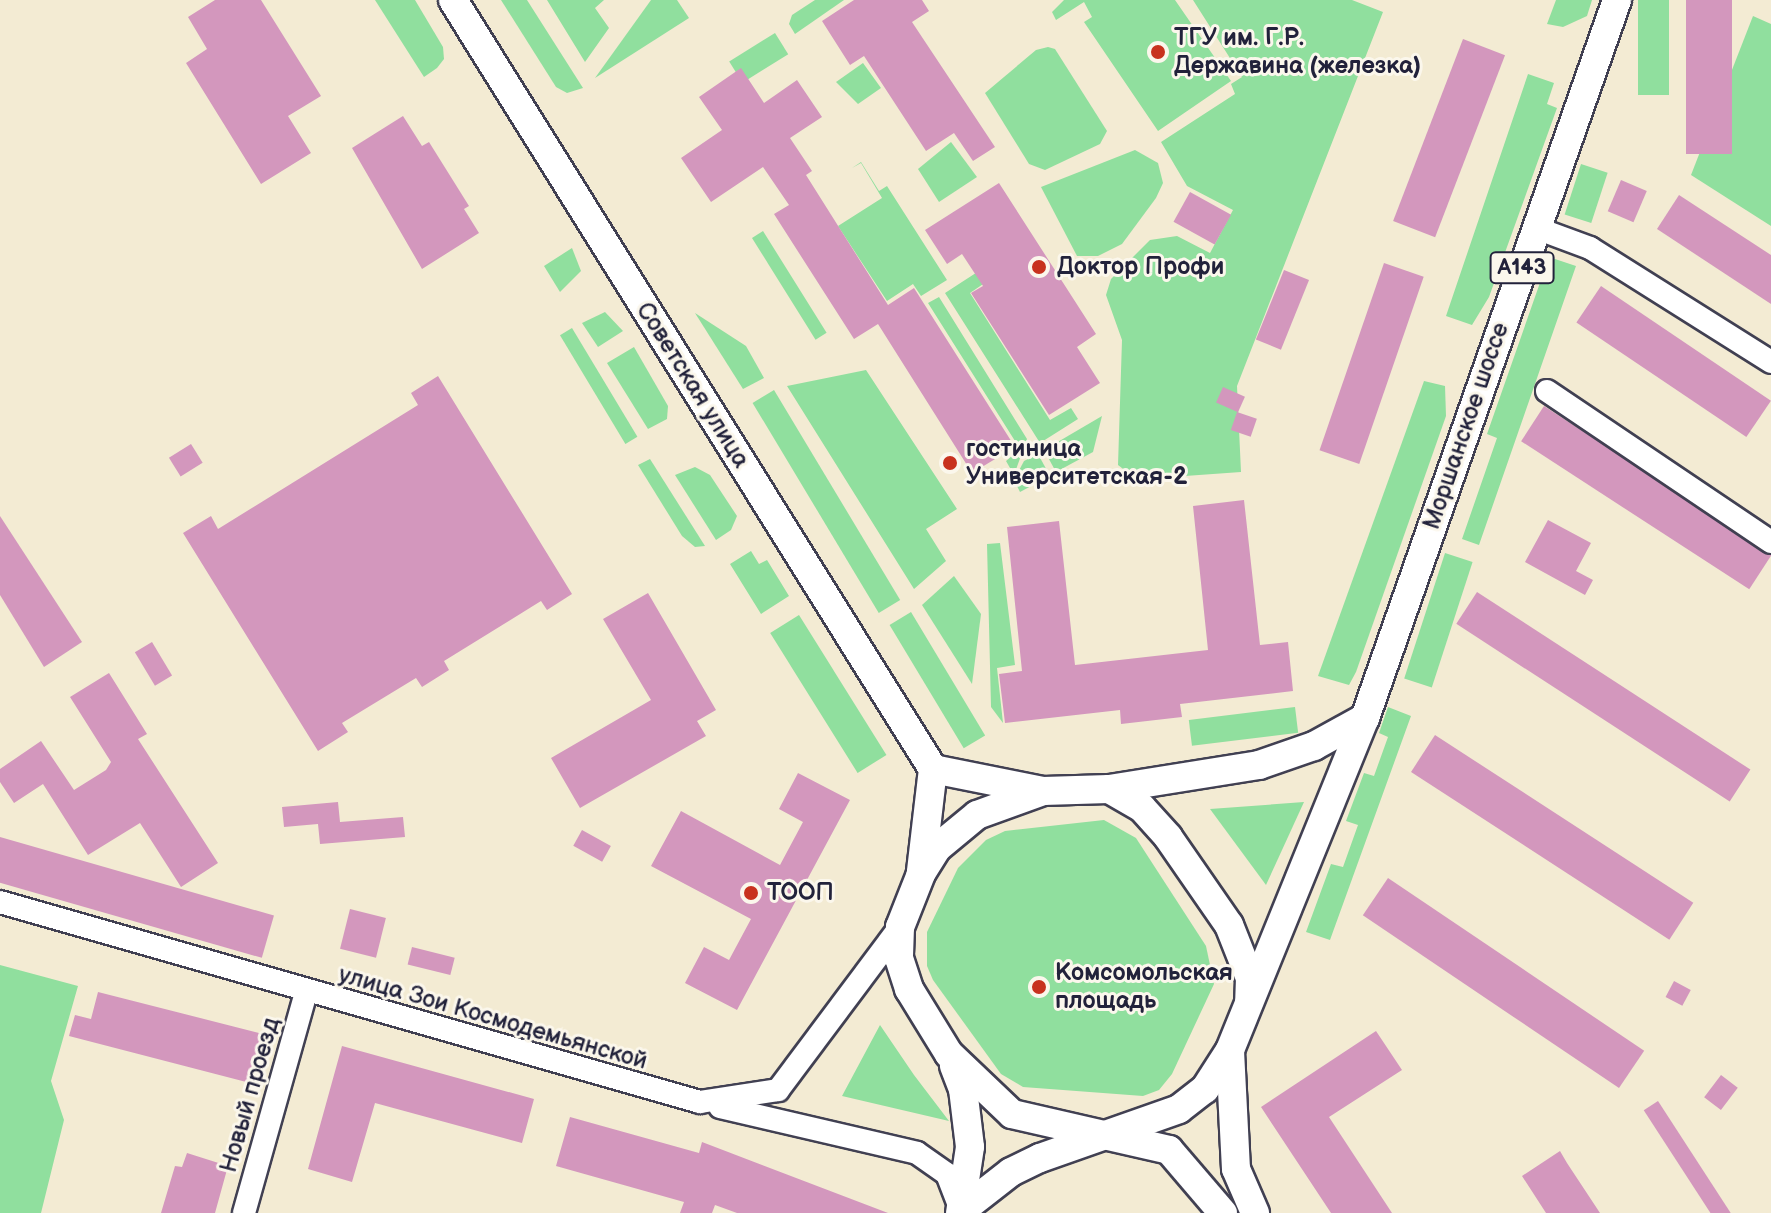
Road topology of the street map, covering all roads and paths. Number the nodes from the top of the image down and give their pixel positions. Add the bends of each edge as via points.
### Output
1 (453, 0) edge
2 (1617, 0) edge
3 (1536, 228) junction
4 (1771, 362) edge
5 (1547, 391) dead end
6 (1771, 542) edge
7 (1365, 718) junction
8 (933, 769) junction
9 (1109, 789) junction
10 (1043, 791) junction
11 (921, 874) junction
12 (0, 902) edge
13 (900, 927) junction
14 (306, 992) junction
15 (1249, 1010) junction
16 (1230, 1050) junction
17 (949, 1054) junction
18 (700, 1102) junction
19 (1111, 1137) junction
20 (961, 1212) edge
21 (244, 1213) edge
22 (1223, 1213) edge
23 (1255, 1213) edge

1 - 8 main road, Советская улица
2 - 3 main road, Моршанское шоссе / А143
3 - 4 street via 1590,248
3 - 7 main road, Моршанское шоссе / А143
5 - 6 street
7 - 9 main road via 1314,746 1259,765
7 - 15 main road, Моршанское шоссе
8 - 10 main road
8 - 11 main road
9 - 10 main road
9 - 15 main road via 1142,808 1168,837 1229,925 1250,978
10 - 11 main road via 977,815 937,848
11 - 13 main road
12 - 14 street, улица Зои Космодемьянской
13 - 17 main road via 899,958 909,989
13 - 18 street, улица Зои Космодемьянской via 778,1090
14 - 18 street, улица Зои Космодемьянской
14 - 21 street, Новый проезд
15 - 16 main road, Моршанское шоссе
16 - 19 main road, Моршанское шоссе via 1205,1089 1179,1109
16 - 23 main road via 1236,1169
17 - 19 main road via 1012,1114
17 - 20 main road via 963,1089 970,1147
18 - 20 street via 917,1153 947,1174
19 - 20 main road, Моршанское шоссе via 1030,1163
19 - 22 main road via 1169,1150

